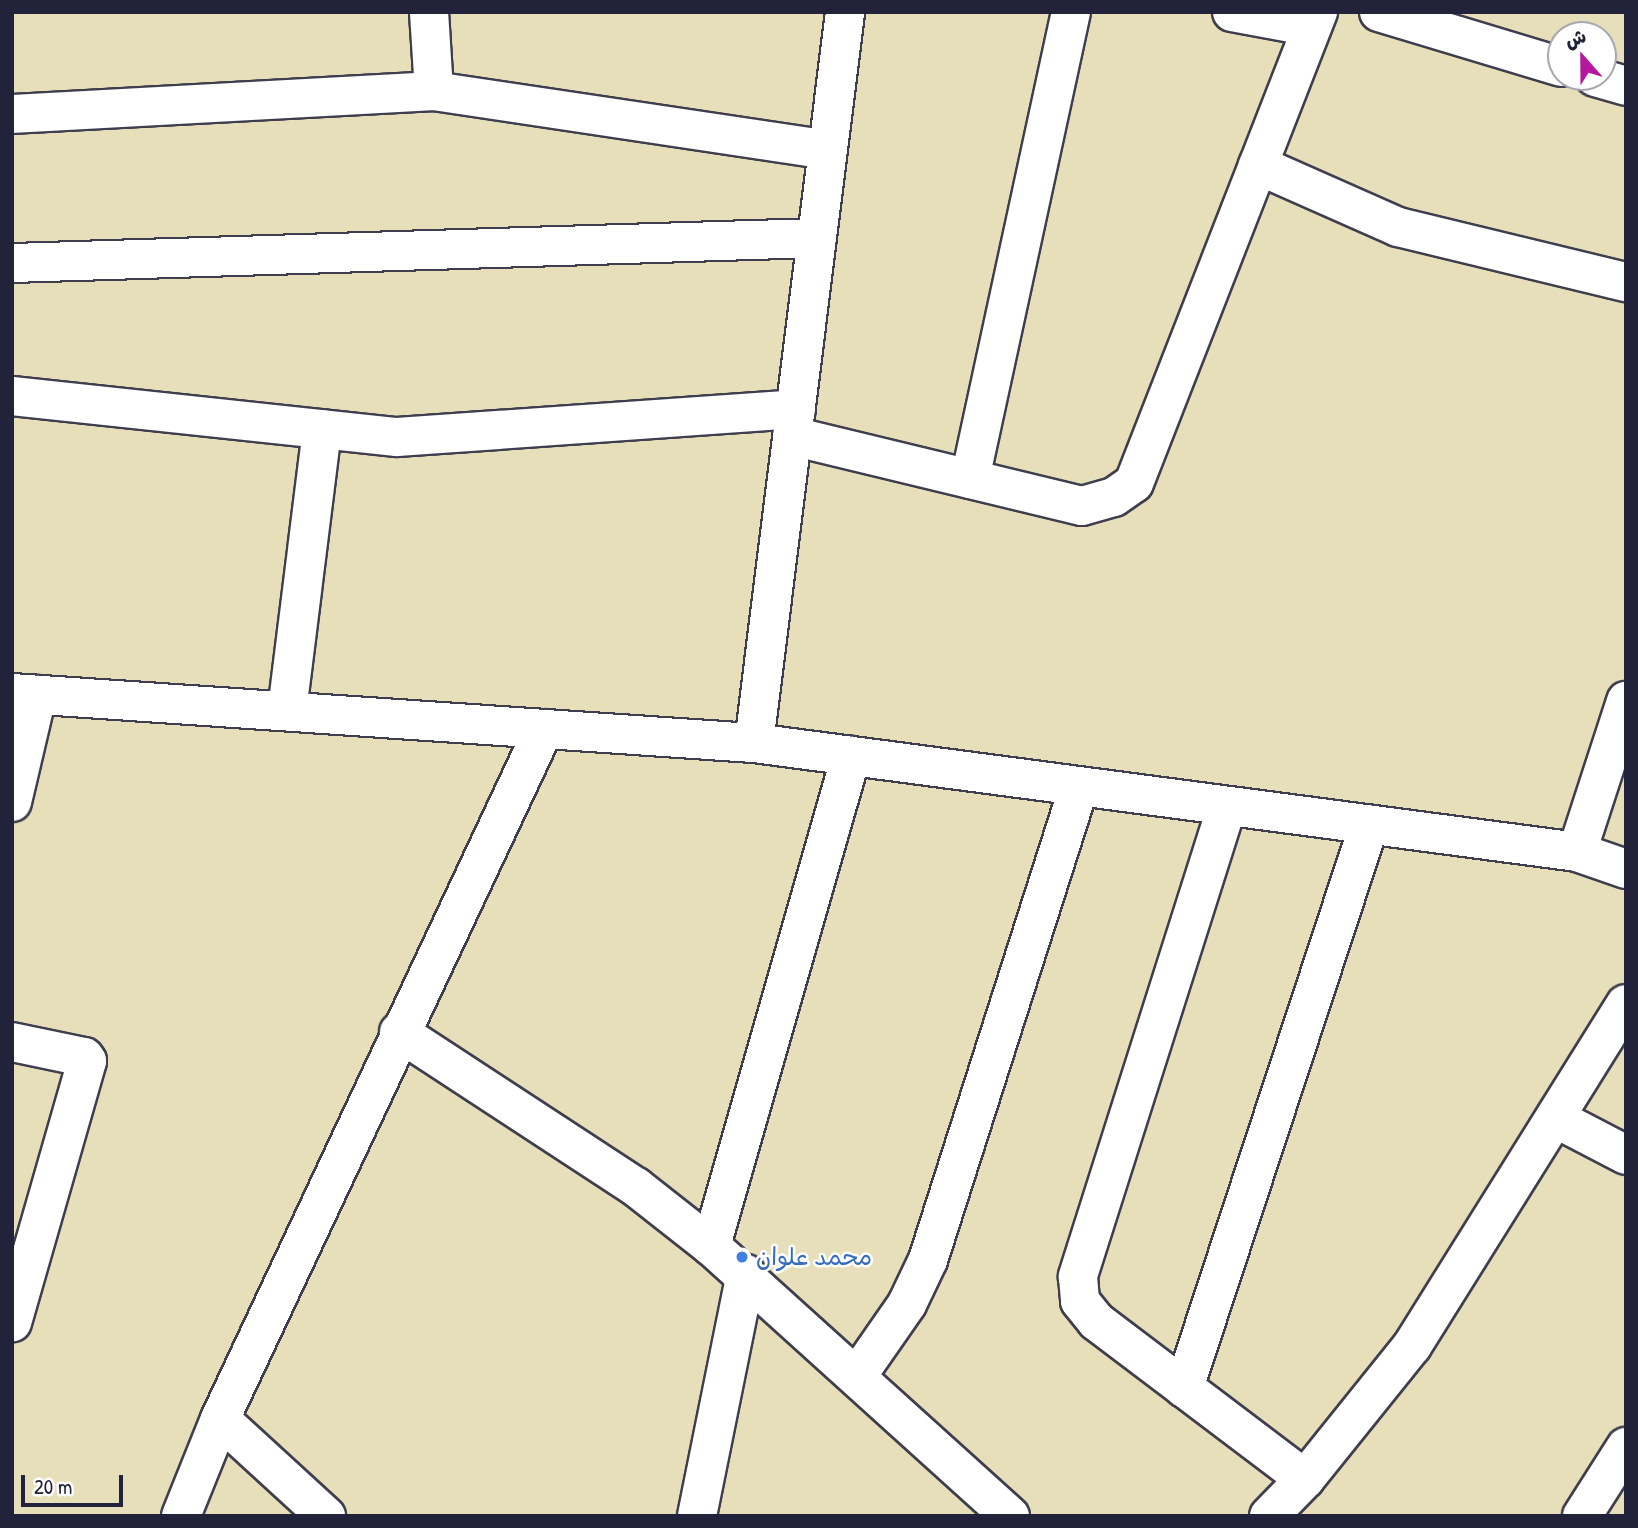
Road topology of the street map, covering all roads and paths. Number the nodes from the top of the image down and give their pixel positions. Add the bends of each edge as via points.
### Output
1 (429, 12) edge
2 (845, 12) edge
3 (1071, 12) edge
4 (1231, 12) edge
5 (1379, 12) edge
6 (1315, 20) edge
7 (1547, 63) edge
8 (434, 90) junction
9 (12, 114) edge
10 (828, 149) junction
11 (1258, 165) junction
12 (817, 238) junction
13 (12, 262) edge
14 (1626, 282) edge
15 (12, 396) edge
16 (794, 423) junction
17 (322, 429) junction
18 (970, 479) junction
19 (25, 694) edge
20 (1626, 701) edge
21 (287, 712) junction
22 (544, 729) junction
23 (754, 743) junction
24 (851, 756) junction
25 (1079, 786) junction
26 (12, 802) edge
27 (1227, 806) junction
28 (1369, 825) junction
29 (1577, 852) junction
30 (1626, 869) edge
31 (1626, 1004) edge
32 (399, 1032) junction
33 (12, 1042) edge
34 (1555, 1118) junction
35 (1626, 1155) edge
36 (711, 1246) junction
37 (746, 1274) junction
38 (12, 1322) edge
39 (857, 1377) junction
40 (1184, 1388) junction
41 (220, 1419) junction
42 (1626, 1447) edge
43 (1305, 1479) junction
44 (1278, 1513) edge
45 (181, 1516) edge
46 (326, 1516) edge
47 (697, 1516) edge
48 (1010, 1516) edge
49 (1581, 1516) edge

1 - 8 street
2 - 10 street
3 - 18 street
4 - 6 street
5 - 7 street
6 - 11 street
8 - 9 street
8 - 10 street
10 - 12 street
11 - 14 street via 1398,227
11 - 18 street via 1134,483 1114,497 1083,506
12 - 13 street
12 - 16 street
15 - 17 street
16 - 17 street via 397,437
16 - 18 street
16 - 23 street
17 - 21 street
19 - 21 street
19 - 26 street
20 - 29 street
21 - 22 street
22 - 23 street
22 - 32 street
23 - 24 street
24 - 25 street
24 - 36 street
25 - 27 street
25 - 39 street via 928,1260 907,1304
27 - 28 street
27 - 40 street via 1078,1278 1080,1301 1096,1321
28 - 29 street
28 - 40 street
29 - 30 street
31 - 34 street
32 - 36 street via 636,1187
32 - 41 street
33 - 38 street via 87,1061
34 - 35 street
34 - 43 street via 1412,1346
36 - 37 street
37 - 39 street
37 - 47 street
39 - 48 street
40 - 43 street
41 - 45 street
41 - 46 street
42 - 49 street
43 - 44 street

